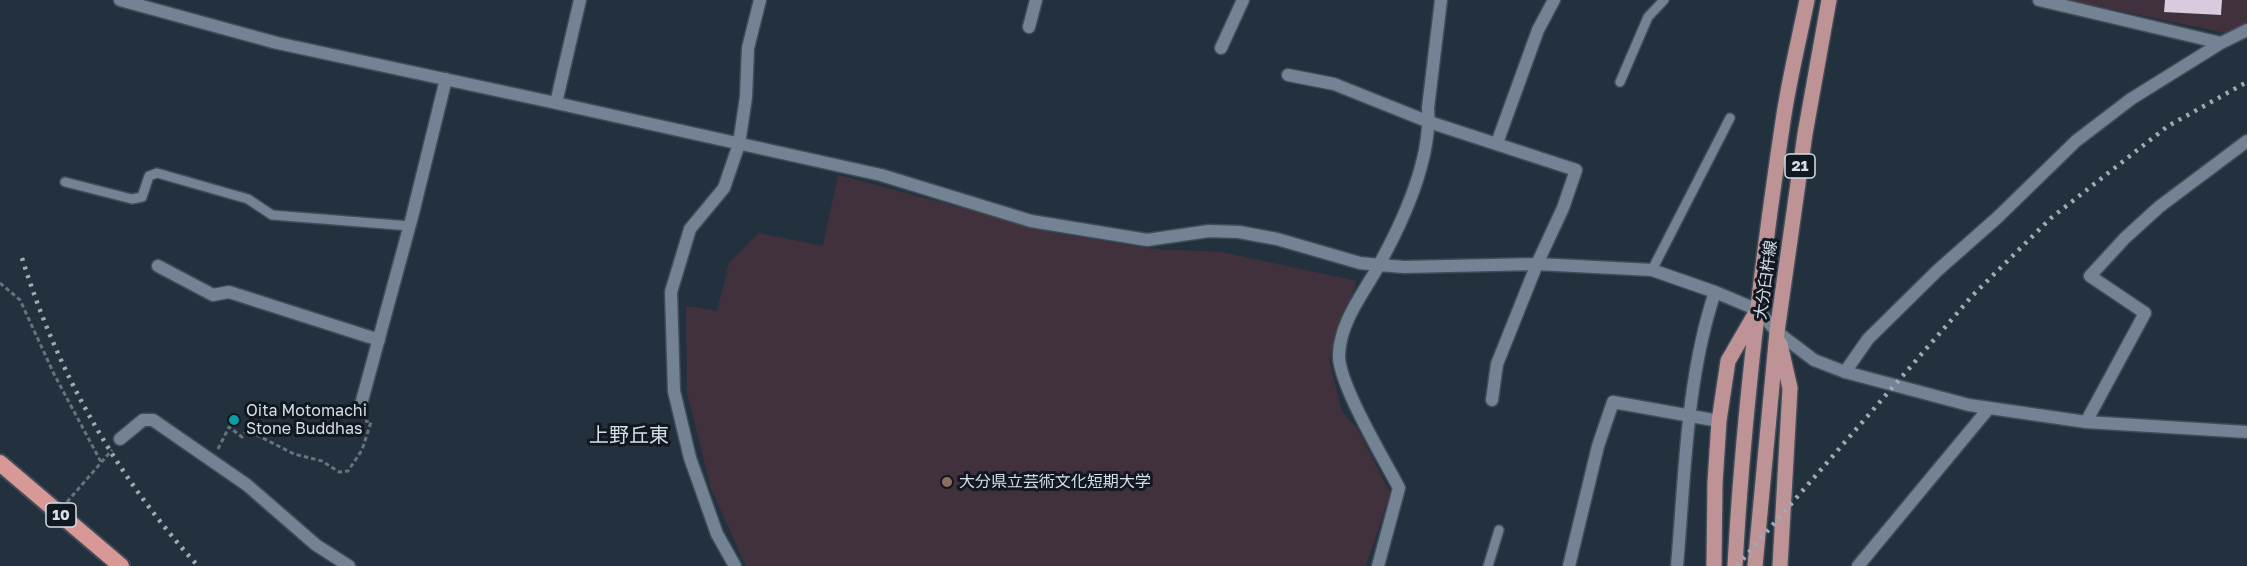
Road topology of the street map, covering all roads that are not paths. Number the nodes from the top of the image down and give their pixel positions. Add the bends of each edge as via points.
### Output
1 (120, 0) edge
2 (580, 0) edge
3 (760, 0) edge
4 (1036, 0) edge
5 (1243, 0) edge
6 (1441, 0) edge
7 (1554, 0) edge
8 (1664, 0) edge
9 (1807, 0) edge
10 (1829, 0) edge
11 (2039, 0) edge
12 (1029, 27) dead end
13 (2247, 30) edge
14 (2221, 43) junction
15 (1221, 48) dead end
16 (1288, 75) dead end
17 (446, 79) junction
18 (1620, 82) dead end
19 (556, 103) junction
20 (1730, 118) dead end
21 (1429, 122) junction
22 (2247, 141) edge
23 (1497, 143) junction
24 (739, 144) junction
25 (65, 182) dead end
26 (410, 226) junction
27 (1538, 264) junction
28 (158, 266) dead end
29 (1378, 266) junction
30 (1652, 270) junction
31 (1715, 292) junction
32 (1758, 310) junction
33 (1777, 332) junction
34 (379, 340) junction
35 (1845, 372) junction
36 (1492, 400) dead end
37 (360, 408) road end
38 (1989, 408) junction
39 (1690, 417) junction
40 (1719, 421) junction
41 (2086, 422) junction
42 (2247, 432) edge
43 (120, 439) road end
44 (0, 463) edge
45 (1499, 530) dead end
46 (121, 566) edge
47 (349, 566) edge
48 (735, 566) edge
49 (1378, 566) edge
50 (1488, 566) edge
51 (1569, 566) edge
52 (1677, 566) edge
53 (1714, 566) edge
54 (1735, 566) edge
55 (1755, 566) edge
56 (1780, 566) edge
57 (1858, 566) edge

1 - 17 street via 277,44
2 - 19 street
3 - 24 street via 748,48
4 - 12 street
5 - 15 street
6 - 21 street
7 - 23 street via 1538,30
8 - 18 lane via 1648,17
9 - 32 main road, 大分臼杵線 / 21 via 1783,119
10 - 33 main road, 大分臼杵線 / 21
11 - 14 street
13 - 14 street
14 - 35 street via 2131,99 2076,141 1868,339
16 - 21 street via 1334,84
17 - 19 street
17 - 26 street
19 - 24 street
20 - 30 lane
21 - 23 street
21 - 29 street via 1413,194
22 - 41 street via 2159,207 2090,276 2145,313
23 - 27 street via 1576,170
24 - 29 street via 881,176 1031,222 1147,240 1209,231 1239,232
24 - 48 street via 724,188 690,229 671,292 674,391 690,458 717,534
25 - 26 lane via 132,199 142,197 149,176 157,173 248,199 272,215
26 - 34 street
27 - 29 street
27 - 30 street
27 - 36 street via 1497,364
28 - 34 street via 213,295 229,292
29 - 49 street via 1345,326 1339,356 1342,377 1398,488
30 - 31 street
31 - 32 street
31 - 39 street via 1703,329
32 - 33 street
32 - 40 main road via 1728,361
32 - 54 main road, 大分臼杵線 / 21
33 - 35 street via 1814,360
33 - 55 main road, 大分臼杵線 / 21
33 - 56 main road via 1790,388
34 - 37 street
35 - 38 street
38 - 41 street
38 - 57 street
39 - 40 street
39 - 51 street via 1613,402 1598,446
39 - 52 street
40 - 53 main road
41 - 42 street
43 - 47 street via 143,420 153,420 262,497 316,545
44 - 46 highway, 10
45 - 50 lane

